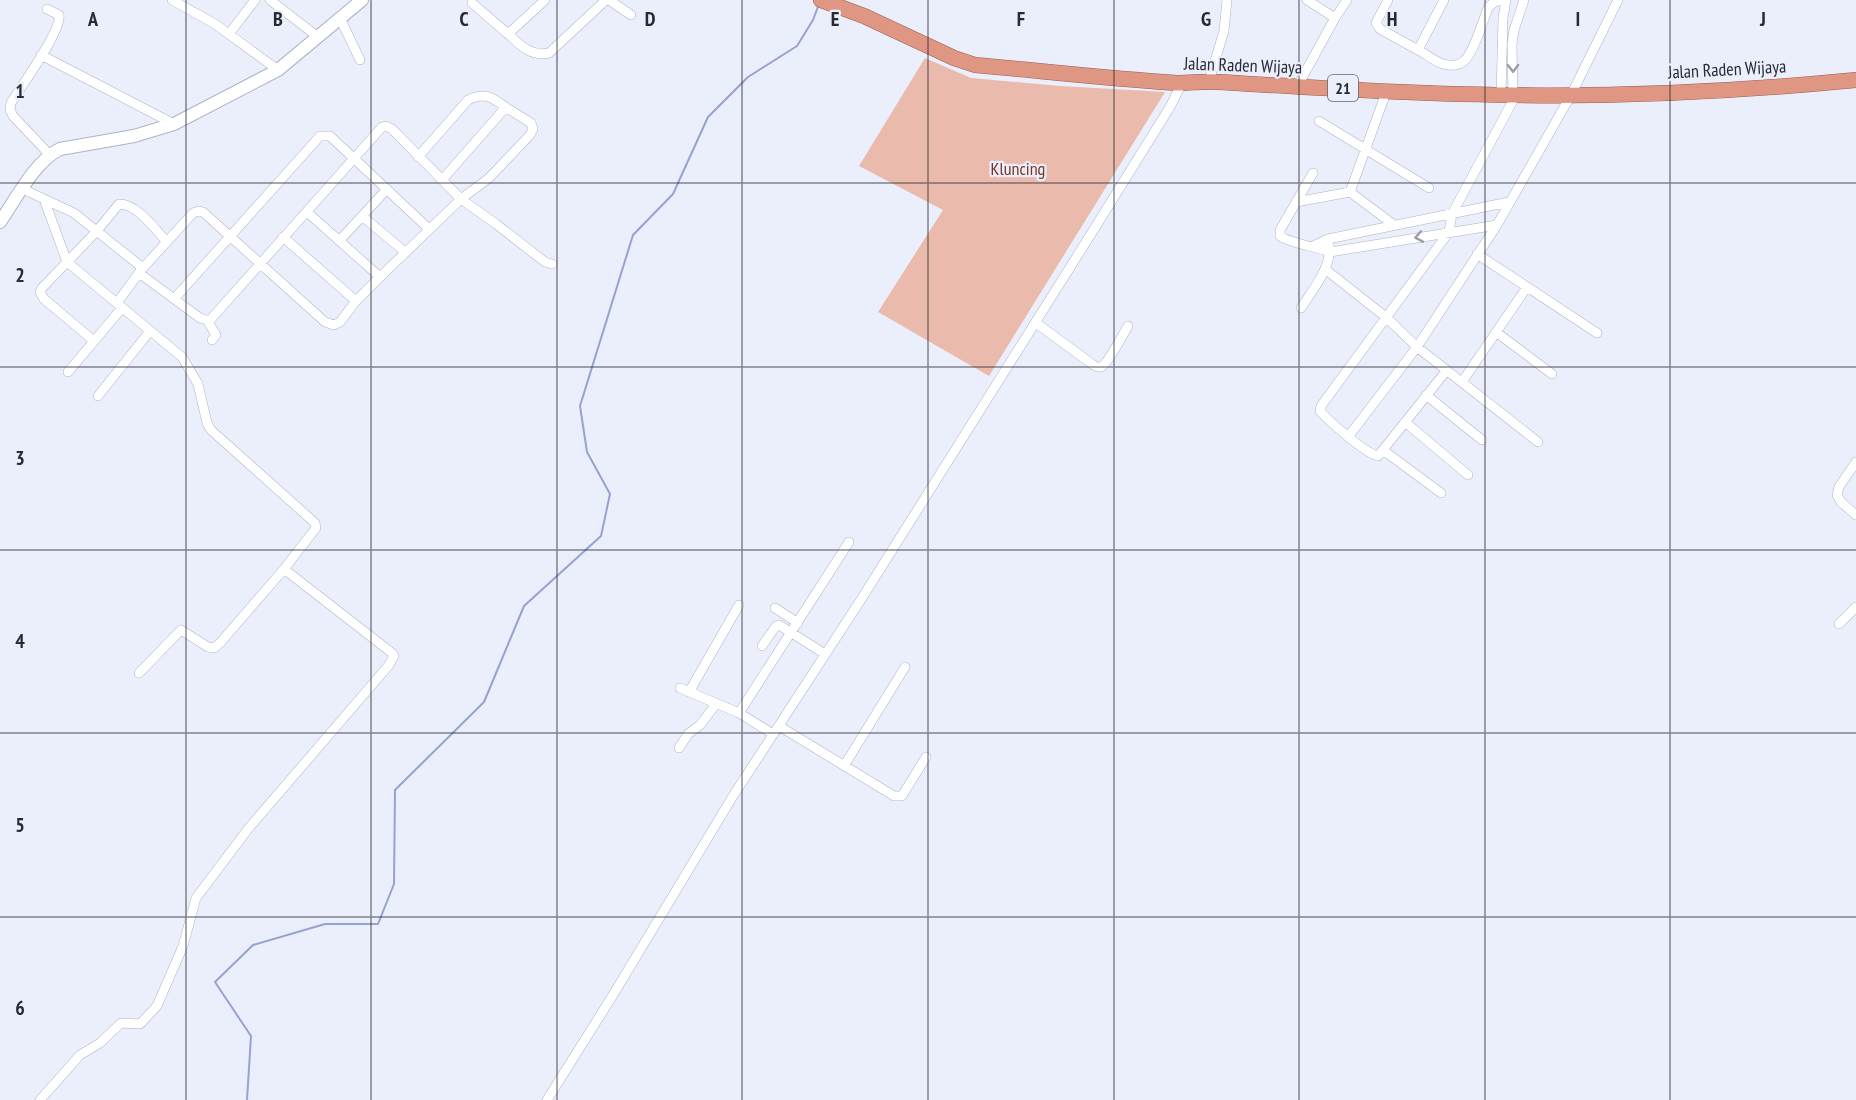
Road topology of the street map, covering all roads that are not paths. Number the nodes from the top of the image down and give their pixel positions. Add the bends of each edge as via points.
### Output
1 (172, 0) edge
2 (255, 0) edge
3 (270, 0) edge
4 (362, 0) edge
5 (545, 0) edge
6 (607, 0) edge
7 (821, 0) edge
8 (1227, 0) edge
9 (1307, 0) edge
10 (1347, 0) edge
11 (1388, 0) edge
12 (1444, 0) edge
13 (1524, 0) edge
14 (1618, 0) edge
15 (471, 1) edge
16 (1506, 1) edge
17 (47, 9) dead end
18 (631, 15) dead end
19 (340, 18) junction
20 (1335, 18) junction
21 (229, 34) junction
22 (508, 34) junction
23 (318, 37) junction
24 (1508, 44) junction
25 (1418, 50) junction
26 (41, 56) junction
27 (360, 60) dead end
28 (278, 70) junction
29 (1856, 80) edge
30 (1209, 81) junction
31 (1182, 83) junction
32 (1297, 87) junction
33 (1386, 90) junction
34 (1510, 95) junction
35 (1572, 95) junction
36 (506, 107) junction
37 (1319, 121) dead end
38 (174, 124) junction
39 (1366, 150) junction
40 (49, 154) junction
41 (418, 157) junction
42 (354, 158) junction
43 (1313, 173) dead end
44 (442, 180) junction
45 (1429, 188) dead end
46 (23, 189) junction
47 (387, 189) junction
48 (1350, 192) junction
49 (44, 199) junction
50 (461, 199) junction
51 (1296, 202) junction
52 (1509, 202) junction
53 (307, 212) junction
54 (1452, 214) junction
55 (362, 216) junction
56 (0, 222) edge
57 (1394, 225) junction
58 (1497, 225) junction
59 (429, 230) junction
60 (96, 232) junction
61 (1449, 232) junction
62 (229, 237) junction
63 (283, 237) junction
64 (1328, 239) junction
65 (340, 240) junction
66 (166, 241) junction
67 (1313, 246) junction
68 (405, 252) junction
69 (1330, 252) junction
70 (1477, 254) junction
71 (67, 262) junction
72 (260, 263) junction
73 (552, 264) dead end
74 (1325, 268) junction
75 (141, 271) junction
76 (380, 277) junction
77 (1527, 287) junction
78 (174, 299) junction
79 (356, 301) junction
80 (120, 306) junction
81 (1301, 308) dead end
82 (1387, 318) junction
83 (207, 320) junction
84 (1036, 323) junction
85 (1128, 326) dead end
86 (150, 331) junction
87 (1496, 332) junction
88 (1597, 333) dead end
89 (212, 340) dead end
90 (94, 341) junction
91 (1417, 347) junction
92 (1447, 370) junction
93 (68, 372) dead end
94 (1552, 374) dead end
95 (1462, 382) junction
96 (1426, 395) junction
97 (98, 396) dead end
98 (1405, 422) junction
99 (1348, 436) junction
100 (1482, 440) dead end
101 (1538, 442) dead end
102 (1383, 450) junction
103 (1856, 462) edge
104 (1468, 475) dead end
105 (1441, 493) dead end
106 (1856, 515) edge
107 (849, 542) dead end
108 (284, 569) junction
109 (740, 605) dead end
110 (1856, 607) edge
111 (775, 608) dead end
112 (798, 623) junction
113 (1839, 624) dead end
114 (792, 633) junction
115 (762, 646) dead end
116 (825, 654) junction
117 (905, 667) dead end
118 (140, 673) dead end
119 (716, 704) junction
120 (739, 713) junction
121 (776, 730) junction
122 (679, 748) dead end
123 (926, 757) dead end
124 (844, 766) junction
125 (40, 1100) edge
126 (547, 1100) edge

1 - 21 street
2 - 21 street
3 - 23 street
4 - 19 street
5 - 22 street
6 - 18 street
6 - 22 street via 549,53 528,51
7 - 31 highway, Jalan Raden Wijaya / 21 via 975,65
8 - 30 street via 1224,31
9 - 20 street
10 - 20 street
11 - 25 street via 1376,23
12 - 25 street
13 - 24 street
14 - 35 street
15 - 22 street
16 - 24 street via 1503,18
16 - 25 street via 1498,0 1488,8 1470,52 1460,63 1443,64
17 - 26 street via 60,20
19 - 23 street
19 - 27 street
20 - 32 street
21 - 28 street
23 - 28 street
24 - 34 street
26 - 38 street
26 - 40 street via 9,107
28 - 38 street
29 - 35 highway, Jalan Raden Wijaya / 21 via 1758,89
30 - 31 highway, Jalan Raden Wijaya / 21
30 - 32 highway, Jalan Raden Wijaya / 21
31 - 84 street
32 - 33 highway, Jalan Raden Wijaya / 21
33 - 34 highway, Jalan Raden Wijaya / 21
33 - 39 street
34 - 35 highway, Jalan Raden Wijaya / 21
34 - 54 street
35 - 52 street
36 - 41 street via 489,97 468,100
36 - 44 street
36 - 50 street via 531,123 532,133 489,178
37 - 39 street
38 - 40 street
39 - 45 street
39 - 48 street
40 - 46 street
41 - 42 street via 386,126
41 - 44 street
42 - 47 street
42 - 53 street
42 - 62 street via 330,136 320,136
43 - 51 street
44 - 50 street
46 - 49 street
46 - 56 street
47 - 55 street
47 - 59 street
48 - 51 street
48 - 57 street
49 - 60 street via 74,213
49 - 71 street
50 - 59 street
50 - 73 street
51 - 67 street via 1280,236
52 - 54 street
52 - 58 street
53 - 63 street
53 - 65 street
54 - 57 street
54 - 61 street
55 - 65 street
55 - 68 street
57 - 64 street
58 - 61 street
58 - 70 street
59 - 68 street
60 - 66 street via 115,207 123,203 138,211
60 - 71 street
60 - 75 street
61 -> 69 street
61 - 82 street
62 - 66 street via 199,211
62 - 72 street
62 - 78 street
63 - 72 street
63 - 79 street
64 - 67 street
64 - 69 street
65 - 76 street
66 - 75 street
67 - 69 street
68 - 76 street
69 - 74 street
70 - 77 street
70 - 91 street
71 - 80 street
71 - 90 street via 40,290 41,295
72 - 79 street via 329,324 340,322
72 - 83 street
74 - 81 street
74 - 82 street
75 - 78 street
75 - 80 street
76 - 79 street
77 - 87 street
77 - 88 street
78 - 83 street
80 - 86 street
80 - 90 street
82 - 91 street
82 - 99 street via 1320,407 1321,413
83 - 89 street via 216,335
84 - 85 street via 1099,368
84 - 116 street
86 - 97 street
86 - 108 street via 182,357 195,377 211,430 315,523 316,528
87 - 94 street
87 - 95 street
90 - 93 street
91 - 92 street
91 - 99 street
92 - 95 street
92 - 96 street
95 - 101 street
96 - 98 street
96 - 100 street
98 - 102 street
98 - 104 street
99 - 102 street via 1376,456
102 - 105 street
103 - 106 street via 1837,495
107 - 112 street
108 - 118 street via 214,648 181,630
108 - 125 street via 392,652 394,659 248,829 196,898 183,946 157,1006 140,1024 121,1023 80,1055
109 - 119 street via 684,690
110 - 113 street
111 - 112 street
112 - 114 street
114 - 115 street via 776,626
114 - 116 street
114 - 120 street
116 - 121 street
117 - 124 street
119 - 120 street
119 - 122 street
120 - 121 street
121 - 124 street
121 - 126 street
123 - 124 street via 902,796 891,795

